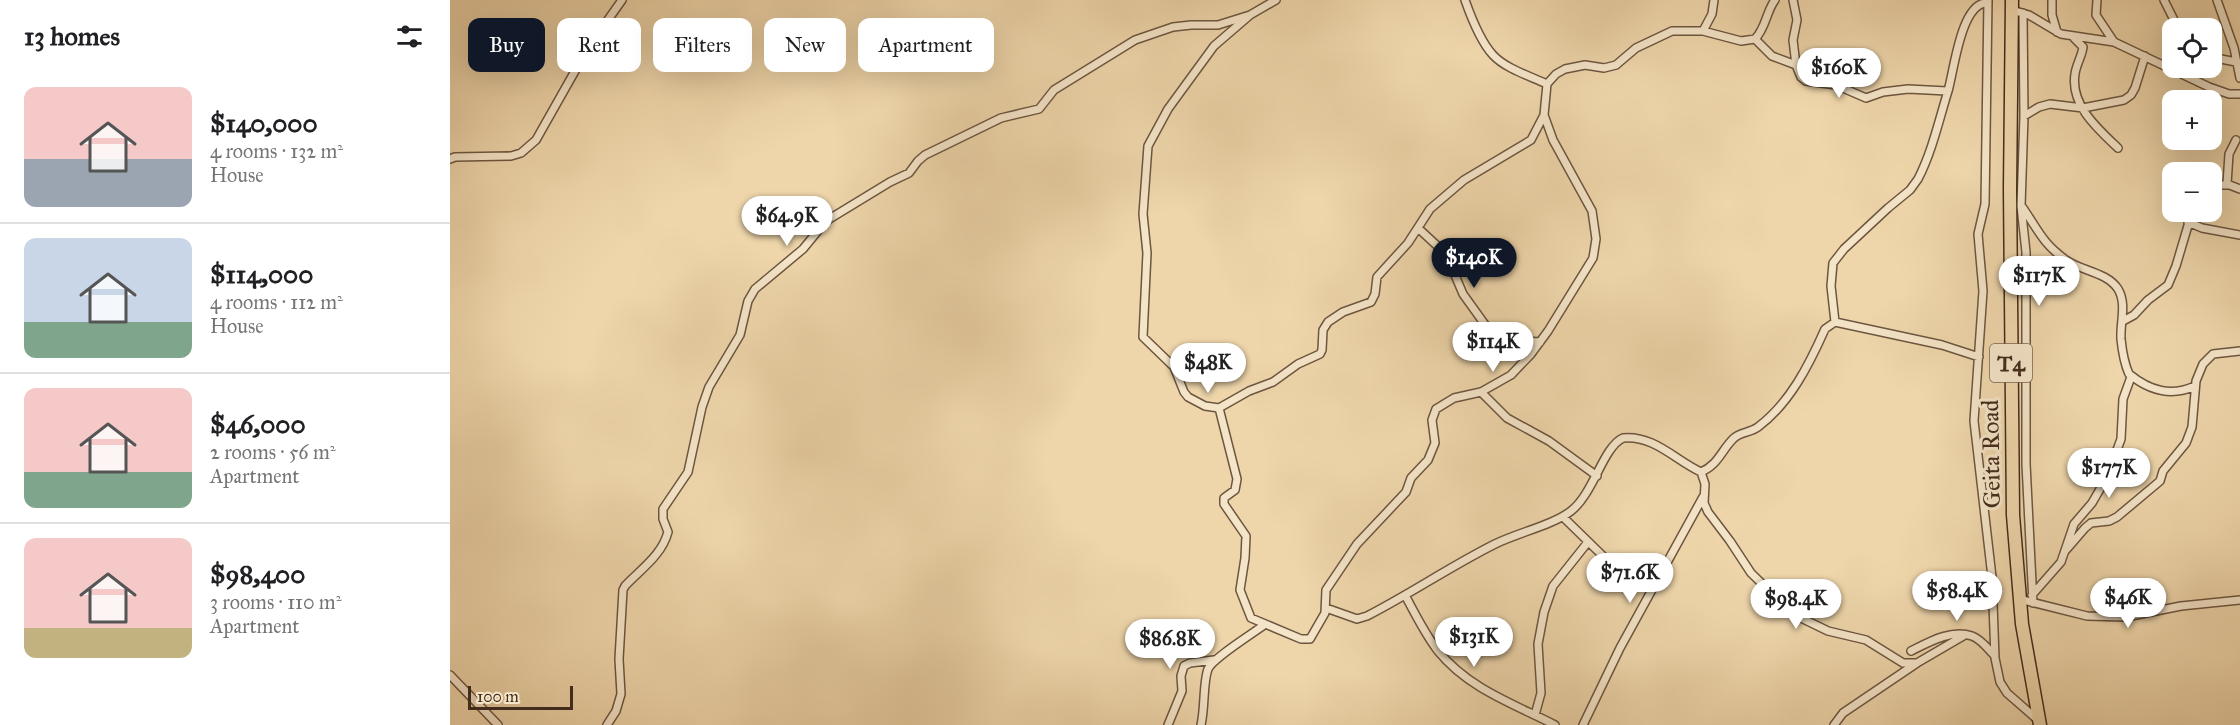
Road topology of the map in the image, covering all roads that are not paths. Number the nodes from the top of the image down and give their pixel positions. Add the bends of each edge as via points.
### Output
1 (622, 0) edge
2 (1276, 0) edge
3 (1466, 0) edge
4 (1714, 0) edge
5 (1775, 0) edge
6 (1793, 0) edge
7 (2052, 0) edge
8 (2097, 0) edge
9 (2164, 0) edge
10 (2217, 0) edge
11 (1988, 1) edge
12 (2016, 8) edge
13 (1250, 15) junction
14 (2173, 18) edge
15 (1703, 31) junction
16 (2057, 32) junction
17 (2072, 37) junction
18 (1755, 39) junction
19 (2114, 42) junction
20 (2237, 46) edge
21 (2145, 56) junction
22 (2222, 59) edge
23 (2236, 62) junction
24 (2162, 63) edge
25 (1796, 65) junction
26 (2239, 73) edge
27 (2193, 78) edge
28 (1547, 84) junction
29 (1947, 91) junction
30 (2240, 94) edge
31 (2083, 108) junction
32 (1544, 115) junction
33 (2024, 116) junction
34 (2236, 140) dead end
35 (2118, 148) dead end
36 (450, 159) edge
37 (2222, 185) edge
38 (2227, 185) junction
39 (2240, 189) edge
40 (2021, 206) junction
41 (2188, 222) joint
42 (1418, 228) junction
43 (2240, 235) edge
44 (2122, 321) junction
45 (1835, 322) junction
46 (1540, 342) junction
47 (2240, 351) edge
48 (1979, 357) junction
49 (2131, 376) junction
50 (2195, 386) junction
51 (1481, 392) junction
52 (1219, 408) junction
53 (1701, 472) junction
54 (1597, 476) junction
55 (1703, 497) junction
56 (1563, 516) junction
57 (1588, 542) junction
58 (2066, 550) junction
59 (1633, 571) dead end
60 (1405, 596) junction
61 (2019, 599) junction
62 (2033, 599) junction
63 (2240, 600) edge
64 (1326, 608) junction
65 (1264, 625) junction
66 (1965, 635) junction
67 (1911, 651) dead end
68 (1994, 655) junction
69 (1214, 660) junction
70 (1917, 663) junction
71 (450, 675) edge
72 (1535, 715) junction
73 (494, 723) edge
74 (2039, 723) edge
75 (607, 725) edge
76 (1168, 725) edge
77 (1201, 725) edge
78 (1555, 725) edge
79 (1583, 725) edge
80 (1834, 725) edge

1 - 36 street via 528,148 511,156
2 - 13 street
3 - 28 street via 1491,53
4 - 15 street
5 - 18 street
6 - 25 street via 1797,20 1793,40
7 - 16 street
8 - 19 street via 2096,15
9 - 14 street
10 - 20 street
11 - 29 street via 1980,4 1968,19
11 - 48 street via 1985,204 1978,234 1983,291
12 - 16 street
12 - 33 street
12 - 61 highway, Geita Road / T4 via 2011,376
13 - 52 street via 1214,46 1184,86 1155,129 1146,160 1143,337 1174,367 1188,396 1205,406
13 - 75 street via 1218,25 1173,27 1125,45 1054,90 1039,109 1001,118 925,155 909,173 826,221 803,249 759,284 748,301 740,335 708,387 688,472 663,509 667,536 654,559 622,590 621,694
15 - 18 street via 1741,41
15 - 28 street via 1672,31 1636,48 1616,65 1565,69
16 - 17 street
17 - 19 street
17 - 31 street via 2083,47 2074,83
18 - 25 street via 1772,56
19 - 21 street
20 - 23 street
21 - 24 street
21 - 31 street via 2131,95 2111,104
22 - 23 street
23 - 26 street
25 - 29 street via 1806,81 1836,85 1866,98 1908,89
27 - 30 street via 2221,92
28 - 32 street
29 - 45 street via 1918,179 1833,263
31 - 33 street via 2050,104
31 - 35 street
32 - 42 street via 1531,140 1464,180 1430,210
32 - 46 street via 1553,140 1592,211 1596,240 1593,258
33 - 40 street
34 - 38 street via 2229,154
37 - 38 street
38 - 39 street
40 - 44 street via 2050,249 2073,265 2112,282 2122,300
40 - 62 street via 2026,252 2026,464
41 - 43 street
41 - 44 street via 2168,285
42 - 46 street via 1446,254 1463,294 1491,333 1507,340
42 - 52 street via 1377,278 1371,302 1328,322 1320,354
44 - 49 street via 2122,346
45 - 48 street
45 - 53 street via 1825,329 1789,396 1759,426 1734,437 1719,459
46 - 51 street via 1511,375
47 - 50 street via 2209,356
48 - 68 street via 1974,421 1992,577
49 - 50 street via 2165,392 2181,392
49 - 58 street via 2122,399 2121,439 2111,467 2074,524
50 - 58 street via 2192,427 2160,481 2117,517 2085,528
51 - 54 street via 1507,418 1549,441
51 - 64 street via 1454,398 1432,414 1435,442 1428,460 1411,478 1406,492 1350,554 1326,590
52 - 65 street via 1237,479 1235,490 1224,498 1224,504 1246,539 1241,595 1251,618
53 - 54 street via 1664,448 1631,437 1612,446
53 - 55 street via 1705,484
54 - 56 street via 1584,498
55 - 70 street via 1708,512 1747,567 1785,608 1828,632 1872,642 1900,662
55 - 79 street via 1620,648
56 - 57 street
56 - 60 street via 1497,542
57 - 59 street via 1606,559 1617,560
57 - 72 street via 1554,586 1544,612 1538,644 1541,693
58 - 62 street
60 - 64 street via 1357,619
60 - 72 street via 1428,637 1456,669 1502,701
61 - 62 street
61 - 74 highway, Geita Road / T4
62 - 63 street via 2087,616 2126,617
64 - 65 street via 1310,639
65 - 69 street
66 - 67 street via 1945,637
66 - 68 street via 1977,639
66 - 70 street
68 - 74 street via 2003,688
69 - 76 street via 1184,666 1182,691
69 - 77 street via 1208,669
70 - 80 street via 1843,713
71 - 73 street
72 - 78 street

